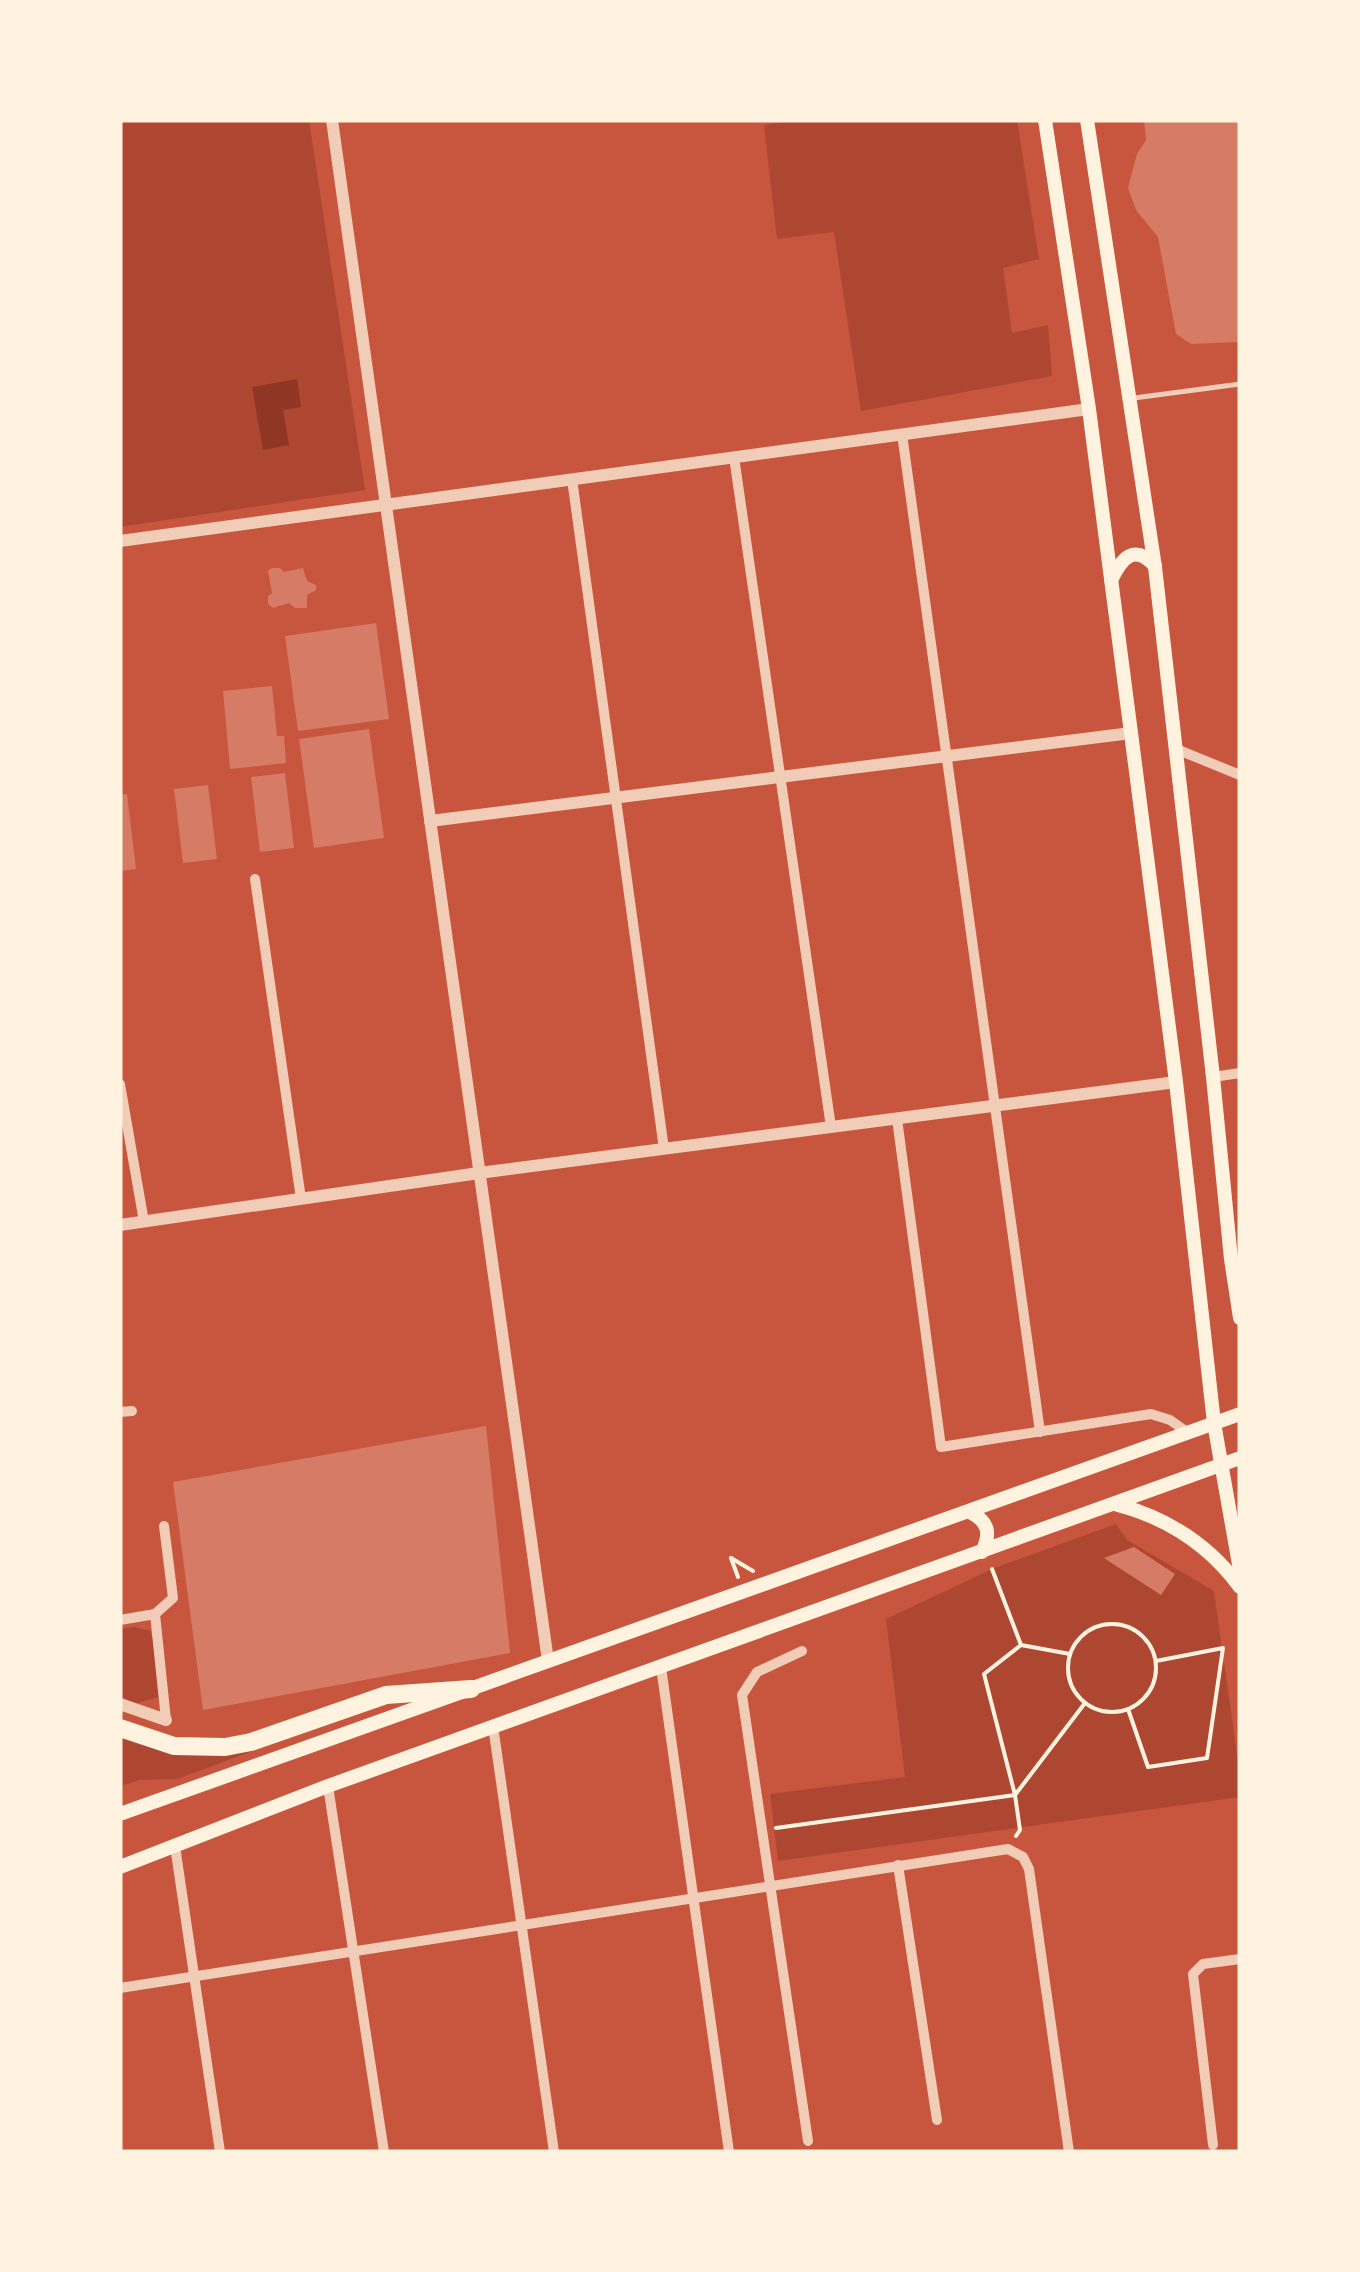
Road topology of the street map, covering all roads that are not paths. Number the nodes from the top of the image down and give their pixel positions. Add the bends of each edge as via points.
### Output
1 (332, 120) edge
2 (1045, 120) edge
3 (1087, 120) edge
4 (1240, 384) edge
5 (1131, 399) junction
6 (1089, 409) junction
7 (902, 434) junction
8 (734, 457) junction
9 (572, 480) junction
10 (386, 505) junction
11 (120, 541) edge
12 (1155, 566) junction
13 (1111, 580) junction
14 (1131, 732) junction
15 (1176, 749) junction
16 (946, 756) junction
17 (1240, 775) edge
18 (780, 777) junction
19 (616, 797) junction
20 (430, 821) junction
21 (255, 879) dead end
22 (1240, 1072) edge
23 (1214, 1077) junction
24 (1176, 1082) junction
25 (120, 1084) edge
26 (994, 1106) junction
27 (897, 1119) junction
28 (831, 1128) junction
29 (664, 1149) junction
30 (480, 1172) junction
31 (301, 1199) junction
32 (144, 1222) junction
33 (120, 1225) edge
34 (1240, 1318) edge
35 (1240, 1414) edge
36 (1214, 1423) junction
37 (1040, 1432) junction
38 (1187, 1432) junction
39 (1240, 1458) edge
40 (1222, 1466) junction
41 (1117, 1504) junction
42 (970, 1512) junction
43 (164, 1526) dead end
44 (982, 1552) junction
45 (1240, 1570) edge
46 (1240, 1587) edge
47 (155, 1614) junction
48 (120, 1620) edge
49 (802, 1652) dead end
50 (548, 1661) junction
51 (660, 1667) junction
52 (471, 1689) junction
53 (120, 1704) edge
54 (166, 1720) joint
55 (493, 1726) junction
56 (120, 1728) edge
57 (328, 1786) junction
58 (120, 1814) edge
59 (174, 1846) junction
60 (898, 1865) junction
61 (120, 1867) edge
62 (769, 1886) junction
63 (693, 1898) junction
64 (521, 1925) junction
65 (353, 1952) junction
66 (1240, 1959) edge
67 (194, 1978) junction
68 (120, 1988) edge
69 (937, 2120) dead end
70 (808, 2141) dead end
71 (1213, 2146) dead end
72 (220, 2152) edge
73 (384, 2152) edge
74 (554, 2152) edge
75 (729, 2152) edge
76 (1069, 2152) edge

1 - 10 street
2 - 6 main road
3 - 5 main road
4 - 5 lane
5 - 12 main road
6 - 7 street
6 - 13 main road
7 - 8 street
7 - 16 street
8 - 9 street
8 - 18 street
9 - 10 street
9 - 19 street
10 - 11 street
10 - 20 street
12 - 13 main road via 1128,554
12 - 15 main road
13 - 14 main road
14 - 16 street
14 - 24 main road
15 - 17 street
15 - 23 main road
16 - 18 street
16 - 26 street
18 - 19 street
18 - 28 street
19 - 20 street
19 - 29 street
20 - 30 street
21 - 31 street
22 - 23 street
23 - 34 main road
24 - 26 street
24 - 36 main road
25 - 32 street
26 - 27 street
26 - 37 street
27 - 28 street
27 - 37 street via 941,1447
28 - 29 street
29 - 30 street
30 - 31 street
30 - 50 street
31 - 32 street
32 - 33 street
35 - 36 main road
36 - 38 main road
36 - 40 main road
37 - 38 street via 1151,1414
38 - 42 main road
39 - 40 main road
40 - 41 main road
40 - 45 main road
41 - 44 main road
41 - 46 main road via 1184,1533
42 - 44 main road via 988,1527
42 - 50 main road
43 - 47 street via 173,1598
44 - 51 main road
47 - 48 street
47 - 54 street
49 - 62 street via 757,1672 742,1695
50 - 52 main road
51 - 55 main road
51 - 63 street
52 - 56 highway via 386,1695 226,1747 174,1746
52 - 58 main road
53 - 54 street
55 - 57 main road
55 - 64 street
57 - 59 main road
57 - 65 street
59 - 61 main road
59 - 67 street
60 - 62 street
60 - 69 street
60 - 76 street via 1008,1849 1023,1857
62 - 63 street
62 - 70 street
63 - 64 street
63 - 75 street
64 - 65 street
64 - 74 street
65 - 67 street
65 - 73 street
66 - 71 street via 1203,1964 1193,1974
67 - 68 street
67 - 72 street

